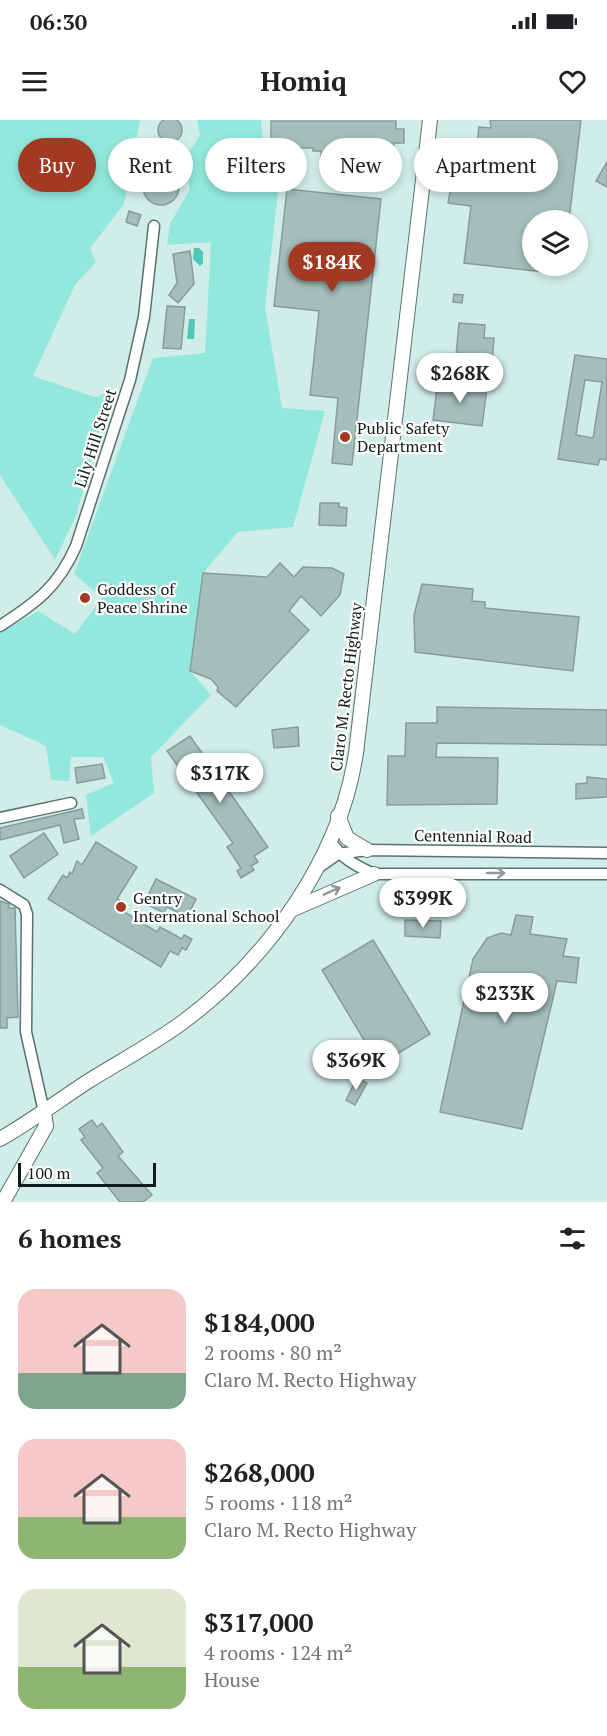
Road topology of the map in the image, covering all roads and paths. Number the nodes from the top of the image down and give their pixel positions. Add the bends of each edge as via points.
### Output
1 (430, 120) edge
2 (154, 226) dead end
3 (0, 626) edge
4 (71, 803) dead end
5 (338, 816) junction
6 (0, 818) edge
7 (329, 839) junction
8 (367, 850) junction
9 (607, 853) edge
10 (338, 854) junction
11 (312, 874) junction
12 (374, 874) junction
13 (607, 874) edge
14 (0, 890) edge
15 (291, 910) junction
16 (44, 1112) junction
17 (0, 1139) edge
18 (3, 1202) edge

1 - 5 main road, Claro M. Recto Highway via 358,736 351,778
2 - 3 street, Lily Hill Street via 144,317 130,380 76,546 54,586
4 - 6 street
5 - 7 main road, Claro M. Recto Highway
5 - 8 main road via 347,838
7 - 10 street
7 - 11 main road, Claro M. Recto Highway
8 - 9 street, Centennial Road
8 - 10 street, Centennial Road
10 - 11 street, Centennial Road
10 - 12 street
11 - 15 main road, Claro M. Recto Highway
12 -> 13 street
15 -> 12 main road
14 - 16 street via 24,905 27,914 27,1043
15 - 16 main road, Claro M. Recto Highway via 243,968 183,1022
16 - 17 main road, Claro M. Recto Highway
16 - 18 main road via 46,1126

